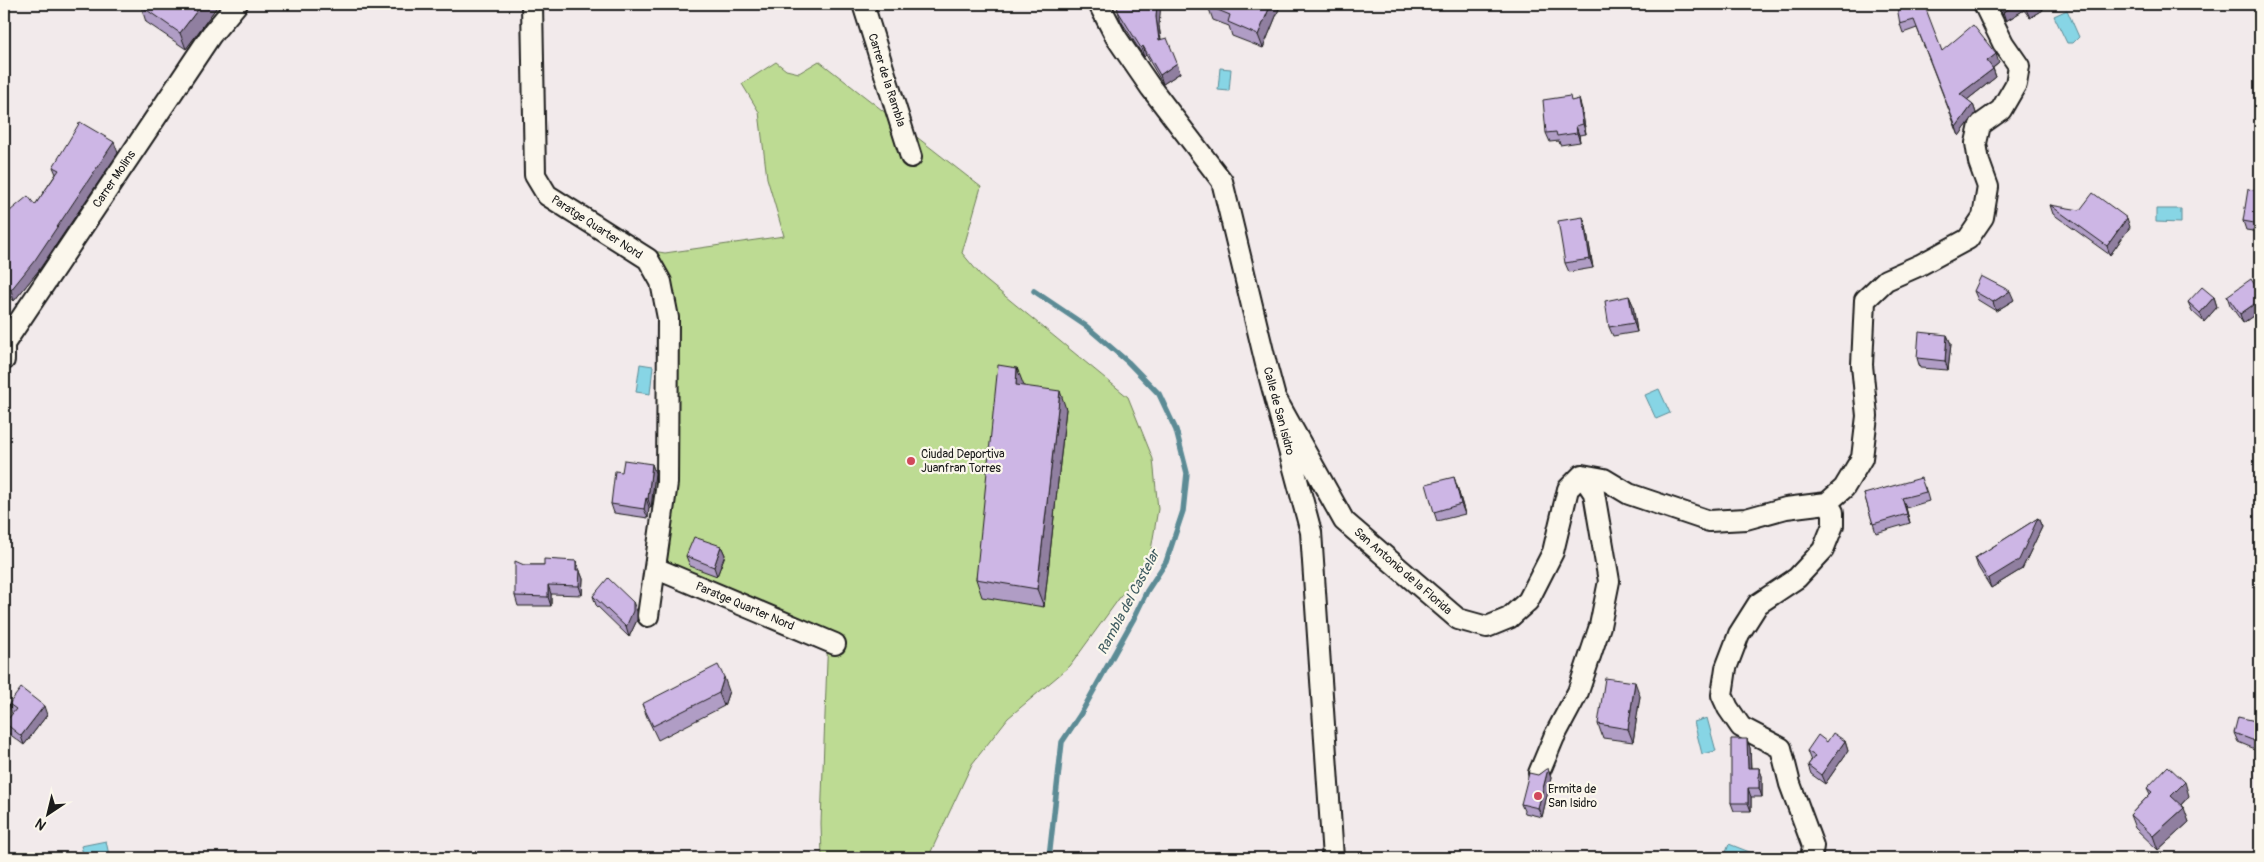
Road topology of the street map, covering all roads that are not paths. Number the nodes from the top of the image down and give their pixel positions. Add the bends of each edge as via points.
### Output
1 (237, 4) edge
2 (532, 4) edge
3 (863, 4) edge
4 (1099, 4) edge
5 (1984, 4) edge
6 (911, 157) dead end
7 (4, 360) edge
8 (1276, 399) junction
9 (1582, 475) junction
10 (1827, 503) junction
11 (655, 568) junction
12 (648, 616) dead end
13 (835, 644) dead end
14 (1540, 773) edge
15 (1333, 858) edge
16 (1811, 858) edge

1 - 7 street, Carrer Molins via 212,35 4,344
2 - 11 street, Paratge Quarter Nord via 535,175 548,194 648,259 661,282 668,318 667,483
3 - 6 street, Carrer de la Rambla
4 - 8 street, Calle de San Isidro via 1126,52 1222,181
5 - 10 street via 2002,43 2019,66 2016,84 2001,110 1980,125 1976,143 1988,187 1983,217 1968,239 1886,280 1865,300 1862,365 1867,416 1862,458 1844,488
8 - 9 street, San Antonio de la Florida via 1344,522 1458,619 1487,627 1509,618 1528,601 1553,552 1568,489
8 - 15 street, Calle de San Isidro via 1311,532
9 - 10 street via 1604,479 1629,494 1709,521 1746,519 1786,508
9 - 14 street via 1594,493 1609,581 1600,626 1578,692 1542,762
10 - 16 street via 1833,512 1833,526 1823,550 1797,578 1758,604 1739,634 1726,668 1722,695 1741,727 1780,748 1813,846
11 - 12 street, Paratge Quarter Nord
11 - 13 street, Paratge Quarter Nord

